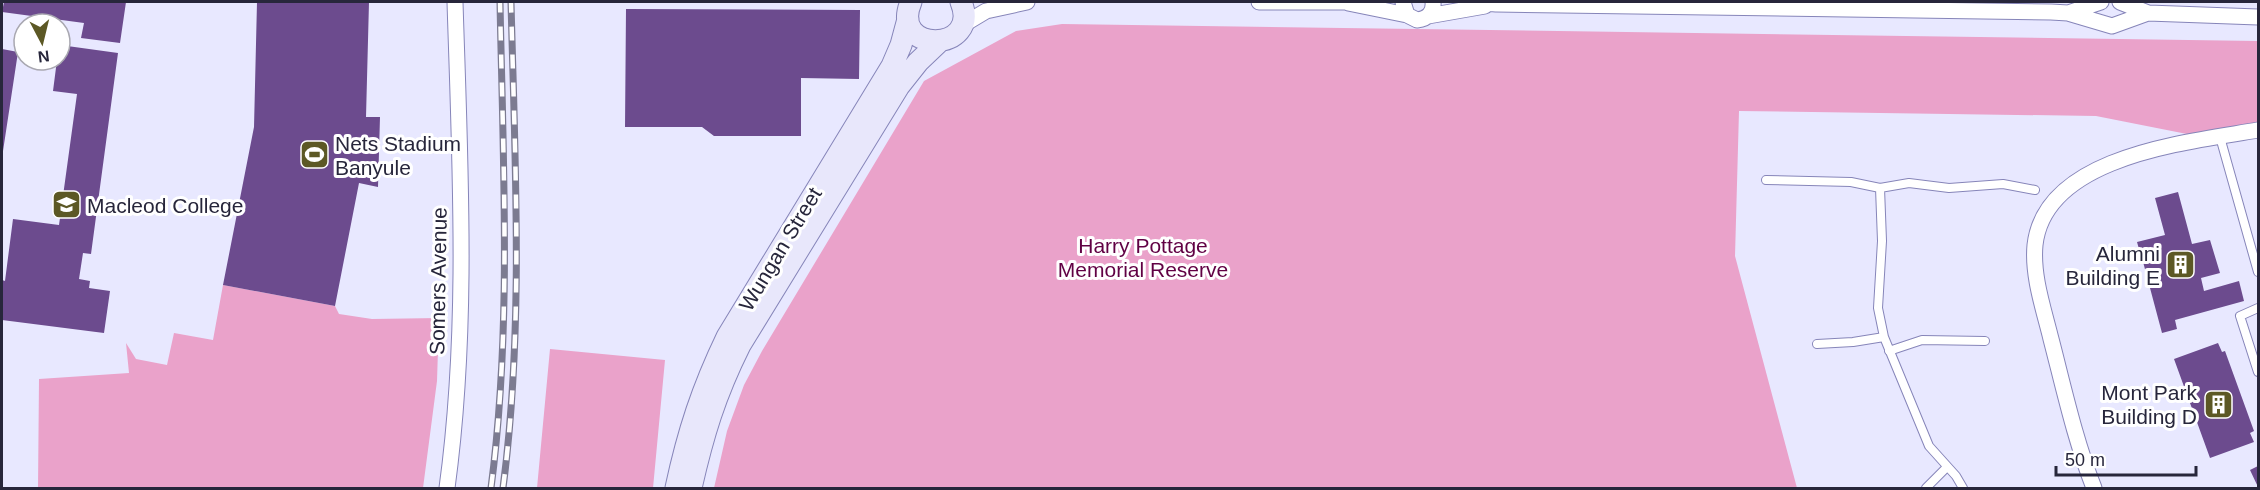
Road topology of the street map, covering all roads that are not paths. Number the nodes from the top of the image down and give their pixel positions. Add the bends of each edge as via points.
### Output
1 (455, 2) edge
2 (961, 2) edge
3 (1027, 2) edge
4 (1259, 2) edge
5 (1352, 2) edge
6 (1473, 2) edge
7 (2101, 2) edge
8 (2120, 2) edge
9 (1497, 4) junction
10 (909, 7) edge
11 (2063, 7) edge
12 (1405, 8) edge
13 (1430, 9) edge
14 (2148, 13) junction
15 (2259, 17) edge
16 (961, 26) junction
17 (939, 42) junction
18 (2259, 130) edge
19 (2220, 137) junction
20 (1766, 180) dead end
21 (1880, 188) junction
22 (2035, 190) dead end
23 (2259, 272) edge
24 (2259, 308) edge
25 (1884, 337) junction
26 (1985, 341) dead end
27 (1817, 344) dead end
28 (1889, 351) junction
29 (2259, 372) edge
30 (1947, 467) junction
31 (447, 489) edge
32 (676, 489) edge
33 (691, 489) edge
34 (1926, 489) edge
35 (1963, 489) edge
36 (2094, 489) edge

1 - 31 street, Somers Avenue via 461,296 458,380
2 - 16 street
3 - 16 street via 986,11
4 - 5 street
5 - 12 street
6 - 9 street
7 - 11 street
8 - 14 street
9 - 11 street
9 - 13 street
10 - 17 street via 911,27 923,39
10 - 32 street, Wungan Street via 892,66 723,347 696,407
11 - 14 street via 2108,26
12 - 13 street via 1417,20
14 - 15 street
16 - 17 street, Wungan Street
17 - 33 street, Wungan Street via 899,86 740,345 709,415
18 - 19 street
19 - 23 lane
19 - 36 street via 2157,148 2107,164 2060,195 2040,227 2035,244 2037,277 2068,407
20 - 21 lane via 1851,182
21 - 22 lane via 1909,183 1949,188 2004,184
21 - 25 lane via 1878,308
24 - 29 lane via 2240,316
25 - 27 lane
25 - 28 lane
26 - 28 lane via 1922,340
28 - 30 lane via 1929,446
30 - 34 lane
30 - 35 lane

